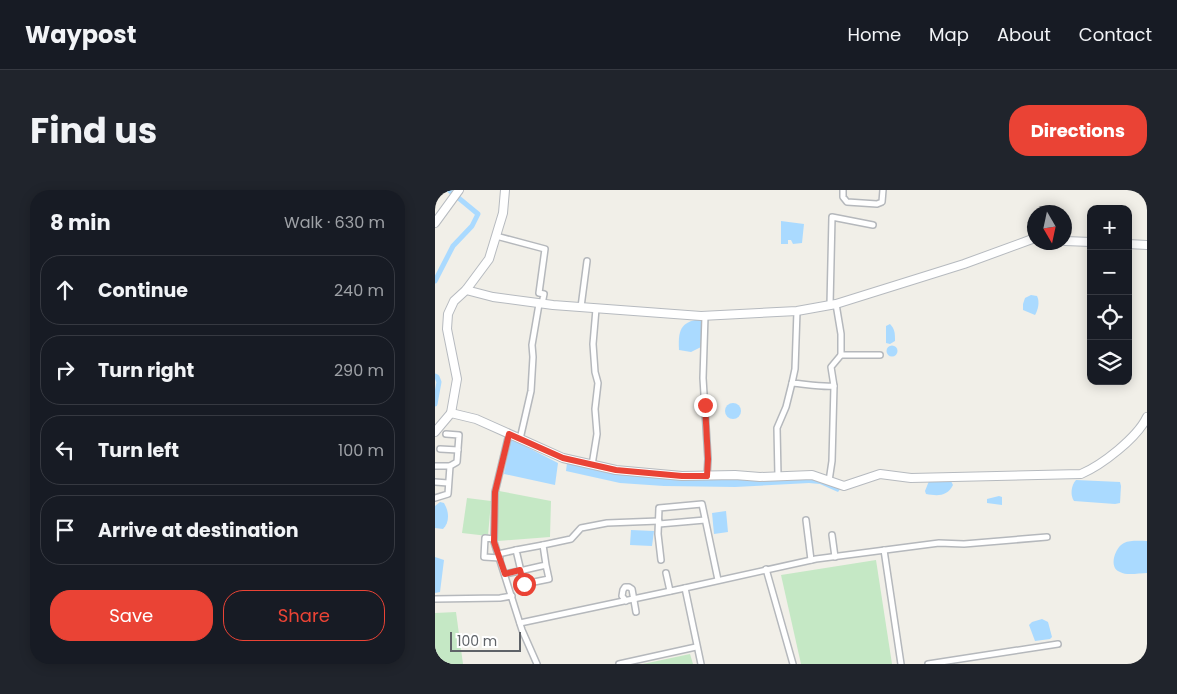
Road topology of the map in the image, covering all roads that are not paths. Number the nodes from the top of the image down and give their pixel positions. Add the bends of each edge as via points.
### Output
1 (459, 190) edge
2 (505, 190) edge
3 (843, 190) edge
4 (883, 190) edge
5 (435, 223) edge
6 (873, 226) dead end
7 (496, 236) junction
8 (1027, 241) edge
9 (1072, 241) edge
10 (1087, 242) edge
11 (1132, 244) edge
12 (1147, 245) edge
13 (587, 261) dead end
14 (466, 290) junction
15 (541, 304) junction
16 (833, 305) junction
17 (581, 307) junction
18 (596, 309) junction
19 (797, 311) junction
20 (705, 316) junction
21 (841, 355) junction
22 (880, 355) dead end
23 (792, 383) junction
24 (834, 386) junction
25 (451, 413) junction
26 (1147, 417) edge
27 (435, 432) edge
28 (446, 434) dead end
29 (509, 434) junction
30 (520, 439) junction
31 (440, 449) dead end
32 (458, 450) junction
33 (592, 464) junction
34 (435, 466) edge
35 (450, 466) junction
36 (707, 476) junction
37 (778, 476) junction
38 (829, 481) junction
39 (435, 482) edge
40 (449, 483) junction
41 (435, 498) edge
42 (705, 520) junction
43 (806, 520) dead end
44 (659, 522) junction
45 (832, 535) dead end
46 (1047, 537) dead end
47 (494, 539) junction
48 (543, 545) junction
49 (516, 550) junction
50 (884, 550) junction
51 (499, 556) junction
52 (835, 557) junction
53 (661, 560) dead end
54 (811, 560) junction
55 (546, 565) junction
56 (766, 569) junction
57 (520, 570) junction
58 (666, 572) dead end
59 (505, 574) junction
60 (718, 580) junction
61 (685, 588) junction
62 (670, 591) junction
63 (512, 596) junction
64 (435, 599) edge
65 (633, 599) junction
66 (626, 601) junction
67 (636, 612) dead end
68 (520, 622) junction
69 (1058, 644) dead end
70 (697, 647) junction
71 (537, 664) edge
72 (619, 664) edge
73 (701, 664) edge
74 (793, 664) edge
75 (901, 664) edge
76 (928, 664) edge

1 - 5 street
2 - 7 street
3 - 4 street via 847,202 877,204 882,202
6 - 16 street via 832,217
7 - 14 street via 489,259
7 - 15 street via 545,249 539,293 544,294
8 - 16 street
9 - 10 street
11 - 12 street
13 - 17 street
14 - 15 street
14 - 25 street via 454,301 448,314 447,329 457,379
15 - 17 street
15 - 30 street via 532,345 531,391
16 - 19 street
16 - 21 street via 841,334
17 - 18 street
18 - 20 street
18 - 33 street via 593,344 598,383 597,434
19 - 20 street
19 - 23 street
20 - 36 street via 703,378
21 - 22 street
21 - 24 street via 831,367
23 - 24 street
23 - 37 street via 777,428
24 - 38 street
25 - 27 street
25 - 29 street via 476,419
26 - 38 street via 1143,426 1115,452 1097,467 1081,474 911,478 880,474 844,486
28 - 32 street via 459,435
29 - 30 street
29 - 47 street via 495,492
30 - 33 street via 563,458
31 - 32 street
32 - 35 street via 457,462
33 - 36 street via 616,470
34 - 35 street
35 - 40 street
36 - 37 street
37 - 38 street via 812,475
39 - 40 street
40 - 41 street via 447,494
42 - 44 street
42 - 44 street via 702,504 659,508
42 - 60 street
43 - 54 street
44 - 48 street via 607,522 581,528 571,539
44 - 53 street
45 - 52 street
46 - 50 street via 939,543
47 - 51 street
47 - 51 street via 485,538 484,557
48 - 49 street
48 - 55 street
49 - 51 street
49 - 57 street
50 - 52 street
50 - 75 street
51 - 59 street
52 - 54 street
54 - 56 street
55 - 57 street
55 - 57 street via 549,579 524,584
56 - 60 street
56 - 74 street
57 - 59 street
58 - 62 street
59 - 63 street
60 - 61 street
61 - 62 street
61 - 70 street
62 - 65 street
63 - 64 street
63 - 68 street
65 - 66 street
65 - 66 street via 632,590 625,588 623,596
65 - 67 street
66 - 68 street
68 - 71 street
69 - 76 street
70 - 72 street
70 - 73 street

